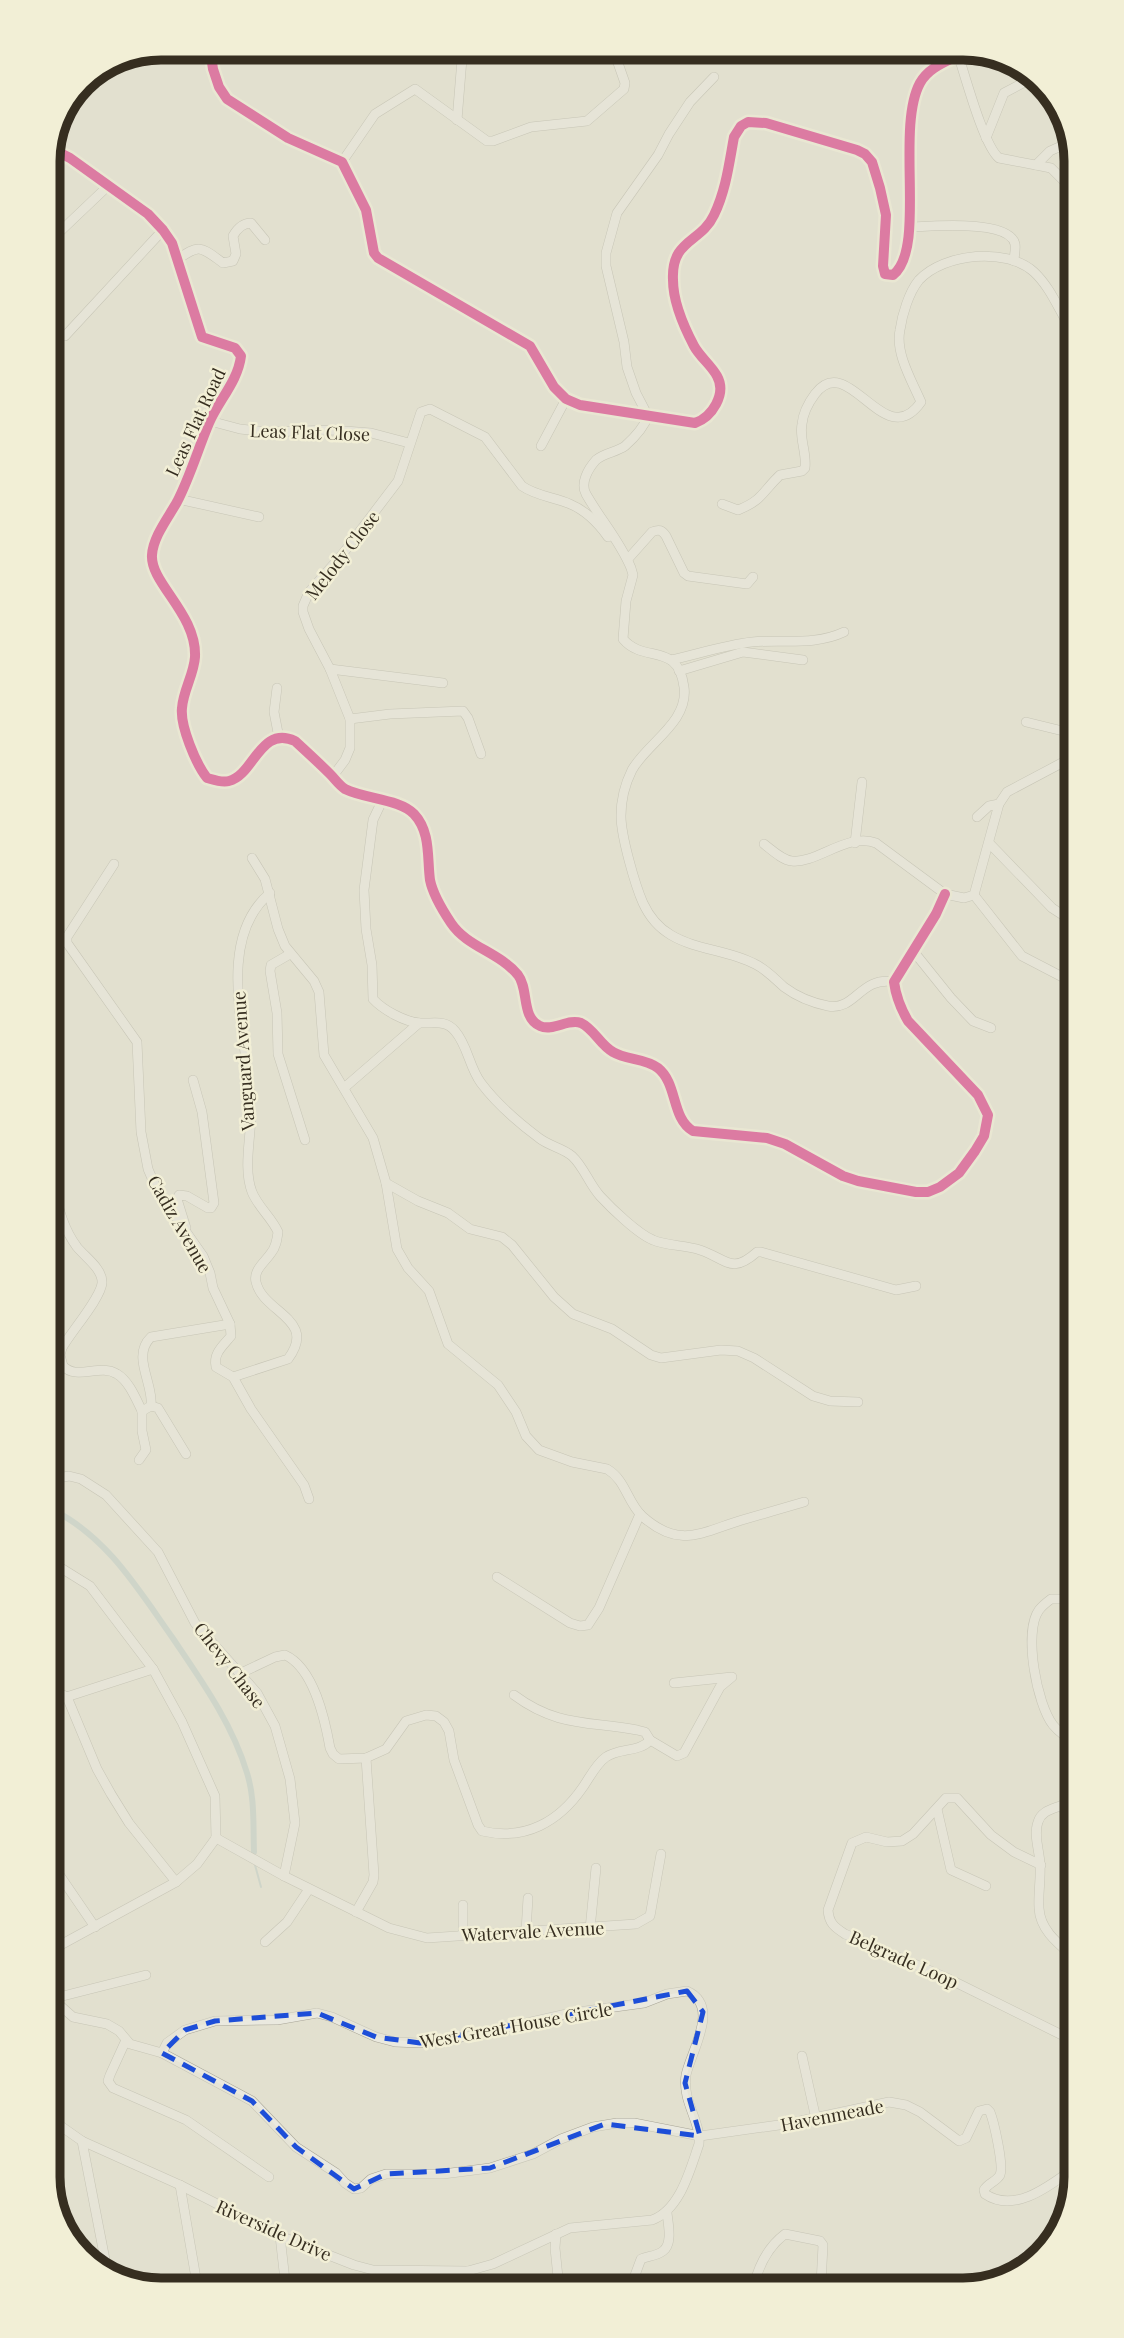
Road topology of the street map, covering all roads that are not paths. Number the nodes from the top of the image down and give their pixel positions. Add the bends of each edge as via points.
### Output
1 (212, 60) edge
2 (462, 60) edge
3 (620, 60) edge
4 (944, 60) edge
5 (960, 60) edge
6 (714, 77) dead end
7 (1026, 81) edge
8 (457, 120) junction
9 (986, 138) junction
10 (1063, 145) edge
11 (60, 153) edge
12 (342, 162) junction
13 (1036, 165) junction
14 (1064, 181) edge
15 (109, 185) junction
16 (911, 227) junction
17 (163, 230) junction
18 (60, 232) edge
19 (265, 240) dead end
20 (177, 260) junction
21 (1014, 261) junction
22 (1064, 317) edge
23 (65, 336) dead end
24 (566, 399) junction
25 (648, 416) junction
26 (210, 421) junction
27 (409, 443) junction
28 (541, 446) dead end
29 (178, 499) junction
30 (722, 504) dead end
31 (258, 517) dead end
32 (619, 548) junction
33 (628, 559) junction
34 (753, 577) dead end
35 (844, 632) dead end
36 (671, 660) junction
37 (803, 660) dead end
38 (330, 669) junction
39 (679, 671) junction
40 (443, 682) dead end
41 (277, 688) dead end
42 (351, 719) junction
43 (1026, 722) dead end
44 (1064, 731) edge
45 (279, 738) junction
46 (481, 754) dead end
47 (1064, 762) edge
48 (333, 776) junction
49 (862, 782) dead end
50 (382, 801) junction
51 (999, 804) junction
52 (977, 817) dead end
53 (855, 843) junction
54 (989, 843) junction
55 (764, 844) dead end
56 (251, 858) dead end
57 (114, 864) dead end
58 (270, 893) junction
59 (945, 894) junction
60 (974, 895) junction
61 (1064, 916) edge
62 (914, 952) junction
63 (290, 954) junction
64 (1064, 978) edge
65 (894, 982) junction
66 (419, 1023) junction
67 (991, 1028) dead end
68 (194, 1080) dead end
69 (344, 1088) junction
70 (305, 1140) dead end
71 (386, 1183) junction
72 (60, 1217) edge
73 (189, 1237) junction
74 (916, 1286) dead end
75 (230, 1324) junction
76 (60, 1360) edge
77 (60, 1360) edge
78 (233, 1377) junction
79 (858, 1402) dead end
80 (147, 1409) junction
81 (186, 1454) dead end
82 (139, 1460) dead end
83 (60, 1478) edge
84 (309, 1499) dead end
85 (804, 1502) dead end
86 (640, 1514) junction
87 (60, 1567) edge
88 (497, 1577) dead end
89 (1064, 1599) edge
90 (153, 1669) junction
91 (241, 1673) junction
92 (674, 1683) dead end
93 (60, 1694) edge
94 (514, 1695) dead end
95 (67, 1697) junction
96 (60, 1699) edge
97 (1064, 1735) edge
98 (650, 1740) junction
99 (366, 1758) junction
100 (1062, 1807) joint
101 (937, 1809) junction
102 (1064, 1810) edge
103 (216, 1838) junction
104 (661, 1854) dead end
105 (1041, 1866) junction
106 (596, 1868) dead end
107 (60, 1876) edge
108 (284, 1876) junction
109 (176, 1882) junction
110 (986, 1886) dead end
111 (309, 1889) junction
112 (528, 1898) dead end
113 (463, 1906) dead end
114 (356, 1912) junction
115 (95, 1927) junction
116 (590, 1929) junction
117 (526, 1931) junction
118 (463, 1934) junction
119 (265, 1942) dead end
120 (60, 1945) edge
121 (1064, 1949) edge
122 (146, 1975) dead end
123 (60, 1999) edge
124 (60, 2005) edge
125 (1064, 2036) edge
126 (126, 2040) junction
127 (162, 2053) junction
128 (803, 2056) dead end
129 (816, 2119) junction
130 (60, 2126) edge
131 (700, 2136) junction
132 (82, 2141) junction
133 (1064, 2175) edge
134 (269, 2177) dead end
135 (180, 2185) junction
136 (667, 2213) junction
137 (556, 2234) junction
138 (280, 2236) junction
139 (106, 2263) edge
140 (380, 2271) junction
141 (468, 2271) junction
142 (196, 2278) edge
143 (284, 2278) edge
144 (380, 2278) edge
145 (469, 2278) edge
146 (558, 2278) edge
147 (634, 2278) edge
148 (757, 2278) edge
149 (821, 2278) edge

1 - 12 street via 219,87 228,99 288,138
2 - 8 street
3 - 8 street via 624,89 587,121 531,127 487,141
4 - 16 street via 920,82 914,99 908,145
5 - 9 street
6 - 25 street via 690,102 617,213 606,253 627,367
7 - 9 street via 1004,93
8 - 12 street via 419,90 407,92 375,114
9 - 13 street via 999,158
10 - 13 street via 1050,150
11 - 15 street, Leas Flat Road
12 - 24 street via 366,210 378,258 530,346
13 - 14 street via 1051,168
15 - 17 street, Leas Flat Road
15 - 18 street
16 - 21 street via 959,225 1003,232 1015,243
16 - 25 street via 899,270 885,274 886,215 869,157 766,123 741,126 734,137 729,171 713,219 681,247 673,281 695,348 718,377 718,399 711,415 695,423
17 - 20 street, Leas Flat Road
17 - 23 street
19 - 20 street via 247,223 233,236 233,261 223,263 197,247
20 - 26 street, Leas Flat Road via 202,337 235,348 241,356
21 - 22 street via 1033,271
21 - 30 street via 965,257 919,281 899,332 900,347 921,402 912,414 900,419 886,415 848,386 833,383 820,388 801,426 805,468 780,475 754,504 738,510
24 - 25 street
24 - 28 street
25 - 32 street via 624,446 597,460 583,485
26 - 27 street, Leas Flat Close via 268,432 371,433
26 - 29 street, Leas Flat Road
27 - 32 street, Melody Close via 421,412 430,409 485,437 522,486 583,510
27 - 38 street, Melody Close via 398,481 309,592 303,606 309,629
29 - 31 street
29 - 45 street, Leas Flat Road via 151,557 192,633 195,659 182,718 196,757 207,778 229,781 266,744
32 - 33 street
33 - 34 street via 657,530 666,536 688,576 747,584
33 - 36 street via 633,575 623,639 639,652
35 - 36 street via 800,643 752,642
36 - 39 street
37 - 39 street via 743,652
38 - 40 street
38 - 42 street, Melody Close
39 - 65 street via 684,701 673,723 633,769 621,818 643,903 654,920 680,940 752,962 786,988 824,1005 842,1006 872,983
41 - 45 street via 274,712
42 - 46 street via 463,711
42 - 48 street, Melody Close via 350,748
43 - 44 street
45 - 48 street via 295,741
47 - 51 street via 1007,792
48 - 50 street via 343,788
49 - 53 street
50 - 65 street via 415,814 429,847 430,882 440,905 462,937 515,972 525,988 529,1016 540,1026 581,1023 613,1052 655,1065 668,1081 685,1126 693,1131 767,1138 843,1176 928,1192 959,1173 984,1136 988,1115 978,1095 908,1021
50 - 66 street via 373,820 364,890 373,999
51 - 52 street
51 - 54 street
53 - 55 street via 792,861
53 - 59 street via 876,843
54 - 60 street
54 - 61 street via 1037,895
56 - 58 street
57 - 73 street, Cadiz Avenue via 67,943 137,1042 145,1161
58 - 63 street via 278,929
58 - 78 street, Vanguard Avenue via 246,923 237,988 251,1111 250,1181 253,1194 278,1232 256,1282 295,1329 297,1344 288,1359
59 - 60 street
59 - 62 street
60 - 64 street via 1021,956
62 - 65 street
62 - 67 street via 973,1021
63 - 69 street via 319,992 324,1055
63 - 70 street via 271,965 270,971 278,1054
66 - 69 street
66 - 74 street via 443,1022 454,1029 481,1083 541,1140 571,1156 599,1195 653,1240 701,1250 737,1265 757,1251 896,1290
68 - 73 street via 214,1203 208,1208 179,1195
69 - 71 street via 373,1138
71 - 79 street via 449,1213 470,1229 502,1237 573,1314 612,1329 651,1355 738,1351 813,1396
71 - 86 street via 397,1249 429,1291 448,1344 498,1385 526,1436 539,1450 614,1473
72 - 77 street via 102,1279
73 - 75 street, Cadiz Avenue via 202,1256
75 - 78 street via 231,1336 215,1360 216,1367
75 - 80 street via 147,1341 144,1371 152,1396
76 - 80 street via 74,1373 109,1370 119,1375
78 - 84 street
80 - 81 street via 158,1408
80 - 82 street via 142,1431 146,1450
83 - 91 street, Chevy Chase via 81,1479 106,1494 158,1552 195,1623
85 - 86 street via 690,1536 670,1532
86 - 88 street via 588,1625 570,1623
87 - 90 street via 90,1586
89 - 97 street via 1051,1599 1039,1610 1032,1635 1037,1685 1052,1724
90 - 95 street
90 - 103 street via 215,1796
91 - 99 street via 275,1657 289,1656 317,1695 333,1754 339,1759
91 - 108 street, Chevy Chase via 275,1726 290,1779 295,1823
92 - 98 street via 732,1677 720,1687 684,1753 677,1756
93 - 95 street
94 - 98 street via 549,1716 637,1730
95 - 96 street
95 - 109 street via 111,1794
98 - 99 street via 644,1746 606,1756 571,1804 553,1820 524,1831 501,1833 482,1831 478,1825 454,1760 449,1731 436,1716 426,1714 405,1721 386,1749
99 - 114 street via 374,1875
100 - 102 street
100 - 105 street via 1043,1813 1038,1821
101 - 105 street via 946,1798 957,1798 1002,1843
101 - 110 street via 951,1870
101 - 125 street, Belgrade Loop via 902,1841 866,1837 852,1843 828,1910 831,1924
103 - 108 street, Watervale Avenue
103 - 109 street
104 - 116 street, Watervale Avenue via 650,1916 636,1924
105 - 121 street via 1042,1923
106 - 116 street
107 - 115 street
108 - 111 street, Watervale Avenue
109 - 115 street
111 - 114 street, Watervale Avenue
111 - 119 street via 287,1922
112 - 117 street
113 - 118 street
114 - 118 street, Watervale Avenue via 389,1928 427,1938
115 - 120 street
116 - 117 street, Watervale Avenue
117 - 118 street, Watervale Avenue
122 - 123 street
124 - 126 street via 73,2017 107,2024
126 - 127 street
126 - 134 street via 108,2081 113,2088 186,2120
127 - 131 street, Havenmeade via 252,2101 296,2147 354,2189 386,2174 454,2174 490,2168 605,2124 625,2122
127 - 131 street, West Great House Circle via 167,2043 185,2030 215,2021 277,2020 317,2013 376,2037 419,2043 644,2003 687,1991 699,2000 703,2012 685,2083
128 - 129 street
129 - 131 street, Havenmeade
129 - 133 street, Havenmeade via 882,2102 900,2104 920,2112 959,2141 966,2138 979,2111 987,2109 1002,2169 985,2194 995,2200 1012,2200 1041,2191
130 - 132 street, Riverside Drive
131 - 136 street via 693,2163
132 - 135 street, Riverside Drive
132 - 139 street
135 - 138 street, Riverside Drive
135 - 142 street
136 - 137 street, Riverside Drive via 652,2220 580,2225
136 - 147 street via 666,2247 641,2259
137 - 141 street, Riverside Drive
137 - 146 street
138 - 140 street, Riverside Drive
138 - 143 street
140 - 141 street, Riverside Drive
140 - 144 street
141 - 145 street
148 - 149 street via 764,2259 785,2234 824,2245

